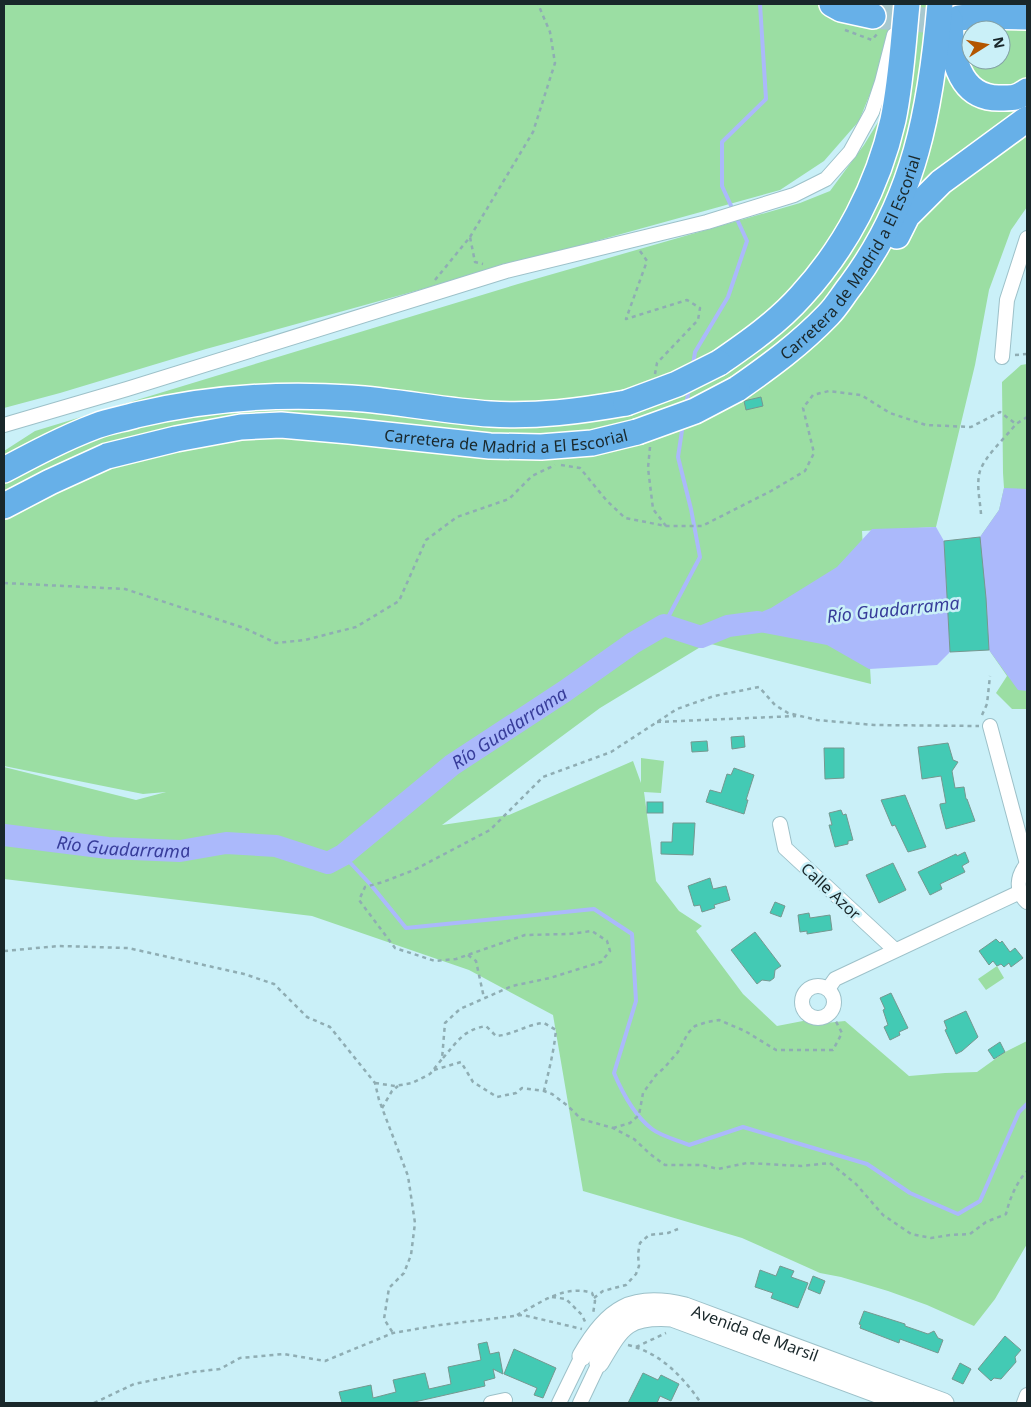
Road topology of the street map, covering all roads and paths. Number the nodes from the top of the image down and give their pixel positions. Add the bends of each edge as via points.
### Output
1 (538, 4) edge
2 (832, 4) edge
3 (907, 4) edge
4 (940, 4) edge
5 (1004, 4) edge
6 (962, 12) edge
7 (873, 16) tunnel mouth
8 (1027, 17) edge
9 (1027, 91) edge
10 (1027, 119) edge
11 (470, 237) junction
12 (1027, 238) edge
13 (632, 240) junction
14 (506, 271) junction
15 (421, 297) junction
16 (786, 355) junction
17 (1002, 357) dead end
18 (657, 363) dead end
19 (1027, 418) edge
20 (4, 424) edge
21 (1016, 424) junction
22 (4, 470) edge
23 (4, 506) edge
24 (981, 514) dead end
25 (4, 583) edge
26 (990, 676) dead end
27 (800, 716) junction
28 (657, 722) junction
29 (984, 726) junction
30 (780, 824) dead end
31 (1027, 864) edge
32 (1023, 897) edge
33 (4, 950) edge
34 (895, 950) junction
35 (468, 955) junction
36 (828, 989) junction
37 (484, 998) junction
38 (831, 1012) junction
39 (442, 1059) junction
40 (434, 1070) junction
41 (375, 1083) junction
42 (399, 1085) junction
43 (544, 1091) junction
44 (382, 1109) junction
45 (613, 1128) junction
46 (1027, 1171) edge
47 (678, 1229) dead end
48 (551, 1297) junction
49 (594, 1298) junction
50 (514, 1316) junction
51 (669, 1329) dead end
52 (393, 1333) junction
53 (591, 1335) junction
54 (582, 1356) joint
55 (599, 1364) joint
56 (1027, 1395) edge
57 (94, 1403) edge
58 (559, 1403) edge
59 (580, 1403) edge
60 (701, 1403) edge
61 (904, 1403) edge
62 (944, 1403) edge
63 (1024, 1403) edge

1 - 11 path via 550,32 555,63 533,132
2 - 7 highway
3 - 13 street via 894,36 872,112 850,152 826,179 794,195 707,222
3 - 22 highway, Carretera de Madrid a El Escorial, bridge via 893,121 881,162 860,212 833,258 800,298 755,338 677,384 626,402 584,411 532,414 491,414 352,398 288,395 238,398 168,408 98,425
4 - 16 highway, Carretera de Madrid a El Escorial via 925,120 912,168 895,212 868,262 829,314
5 - 6 highway
6 - 8 highway
6 - 9 highway via 950,46 958,72 969,87 988,98 1017,98
10 - 16 highway via 941,182 907,216 892,246 856,297 820,335
11 - 14 path via 475,262
11 - 15 path
12 - 17 street via 1008,300
13 - 14 street
13 - 18 path via 647,261 626,319 687,300 700,308 698,320
14 - 15 street
15 - 20 street
16 - 23 highway, Carretera de Madrid a El Escorial, bridge via 737,389 695,412 592,443 490,446 349,430 281,425 241,427 107,456
19 - 21 path
21 - 24 path via 980,471
21 - 25 path via 1000,412 971,427 926,425 890,413 861,396 829,391 813,395 802,408 814,453 805,471 702,526 666,526 625,518 580,468 556,464 532,476 508,500 457,517 426,540 399,601 356,627 305,640 276,643 244,628 126,589
26 - 29 path
27 - 28 path
27 - 28 path via 775,705 759,687 714,696 677,709
27 - 29 path via 874,725
28 - 35 path via 610,752 543,777 490,830 414,870 365,887 359,900 395,948 435,961
29 - 31 street
30 - 34 street, Calle Azor via 785,848
31 - 32 street via 1020,872 1018,882
32 - 34 street
33 - 41 path via 59,946 128,948 244,974 274,984 307,1017 330,1027
34 - 36 street via 835,980
35 - 37 path via 476,962
35 - 37 path via 525,935 592,931 607,941 610,951 601,962 512,986
36 - 38 street via 834,1000
36 - 38 street via 811,988 802,1003 814,1017
37 - 39 path via 460,1009 445,1023
38 - 45 path via 842,1033 833,1050 776,1050 719,1020 695,1026 678,1052 643,1093 639,1115 630,1123
39 - 40 path
39 - 43 path via 466,1032 478,1027 486,1026 496,1036 544,1023 556,1030
40 - 42 path via 412,1083
40 - 43 path via 461,1062 473,1082 497,1096 516,1093 522,1088
41 - 42 path
41 - 44 path
42 - 44 path
43 - 45 path via 568,1106 581,1119
44 - 52 path via 408,1176 415,1223 411,1255 404,1273 389,1288 384,1319
45 - 46 path via 634,1139 665,1165 702,1165 718,1169 747,1163 800,1166 830,1163 856,1184 883,1215 911,1234 932,1238 970,1234 986,1222 1006,1214 1010,1197
47 - 49 path via 650,1235 640,1243 636,1274 626,1285 603,1291
48 - 49 path via 582,1290 592,1293
48 - 50 path
48 - 53 path via 566,1299 582,1315
49 - 53 path
50 - 52 path
50 - 53 path via 582,1329
51 - 60 path via 636,1347 676,1370
52 - 57 path via 325,1361 284,1354 240,1358 220,1369 134,1384
53 - 54 street, Avenida de Marsil
53 - 62 street, Avenida de Marsil via 628,1306 665,1302
54 - 58 street
55 - 59 street
55 - 61 street, Avenida de Marsil via 627,1323 639,1318 672,1317
56 - 63 street

